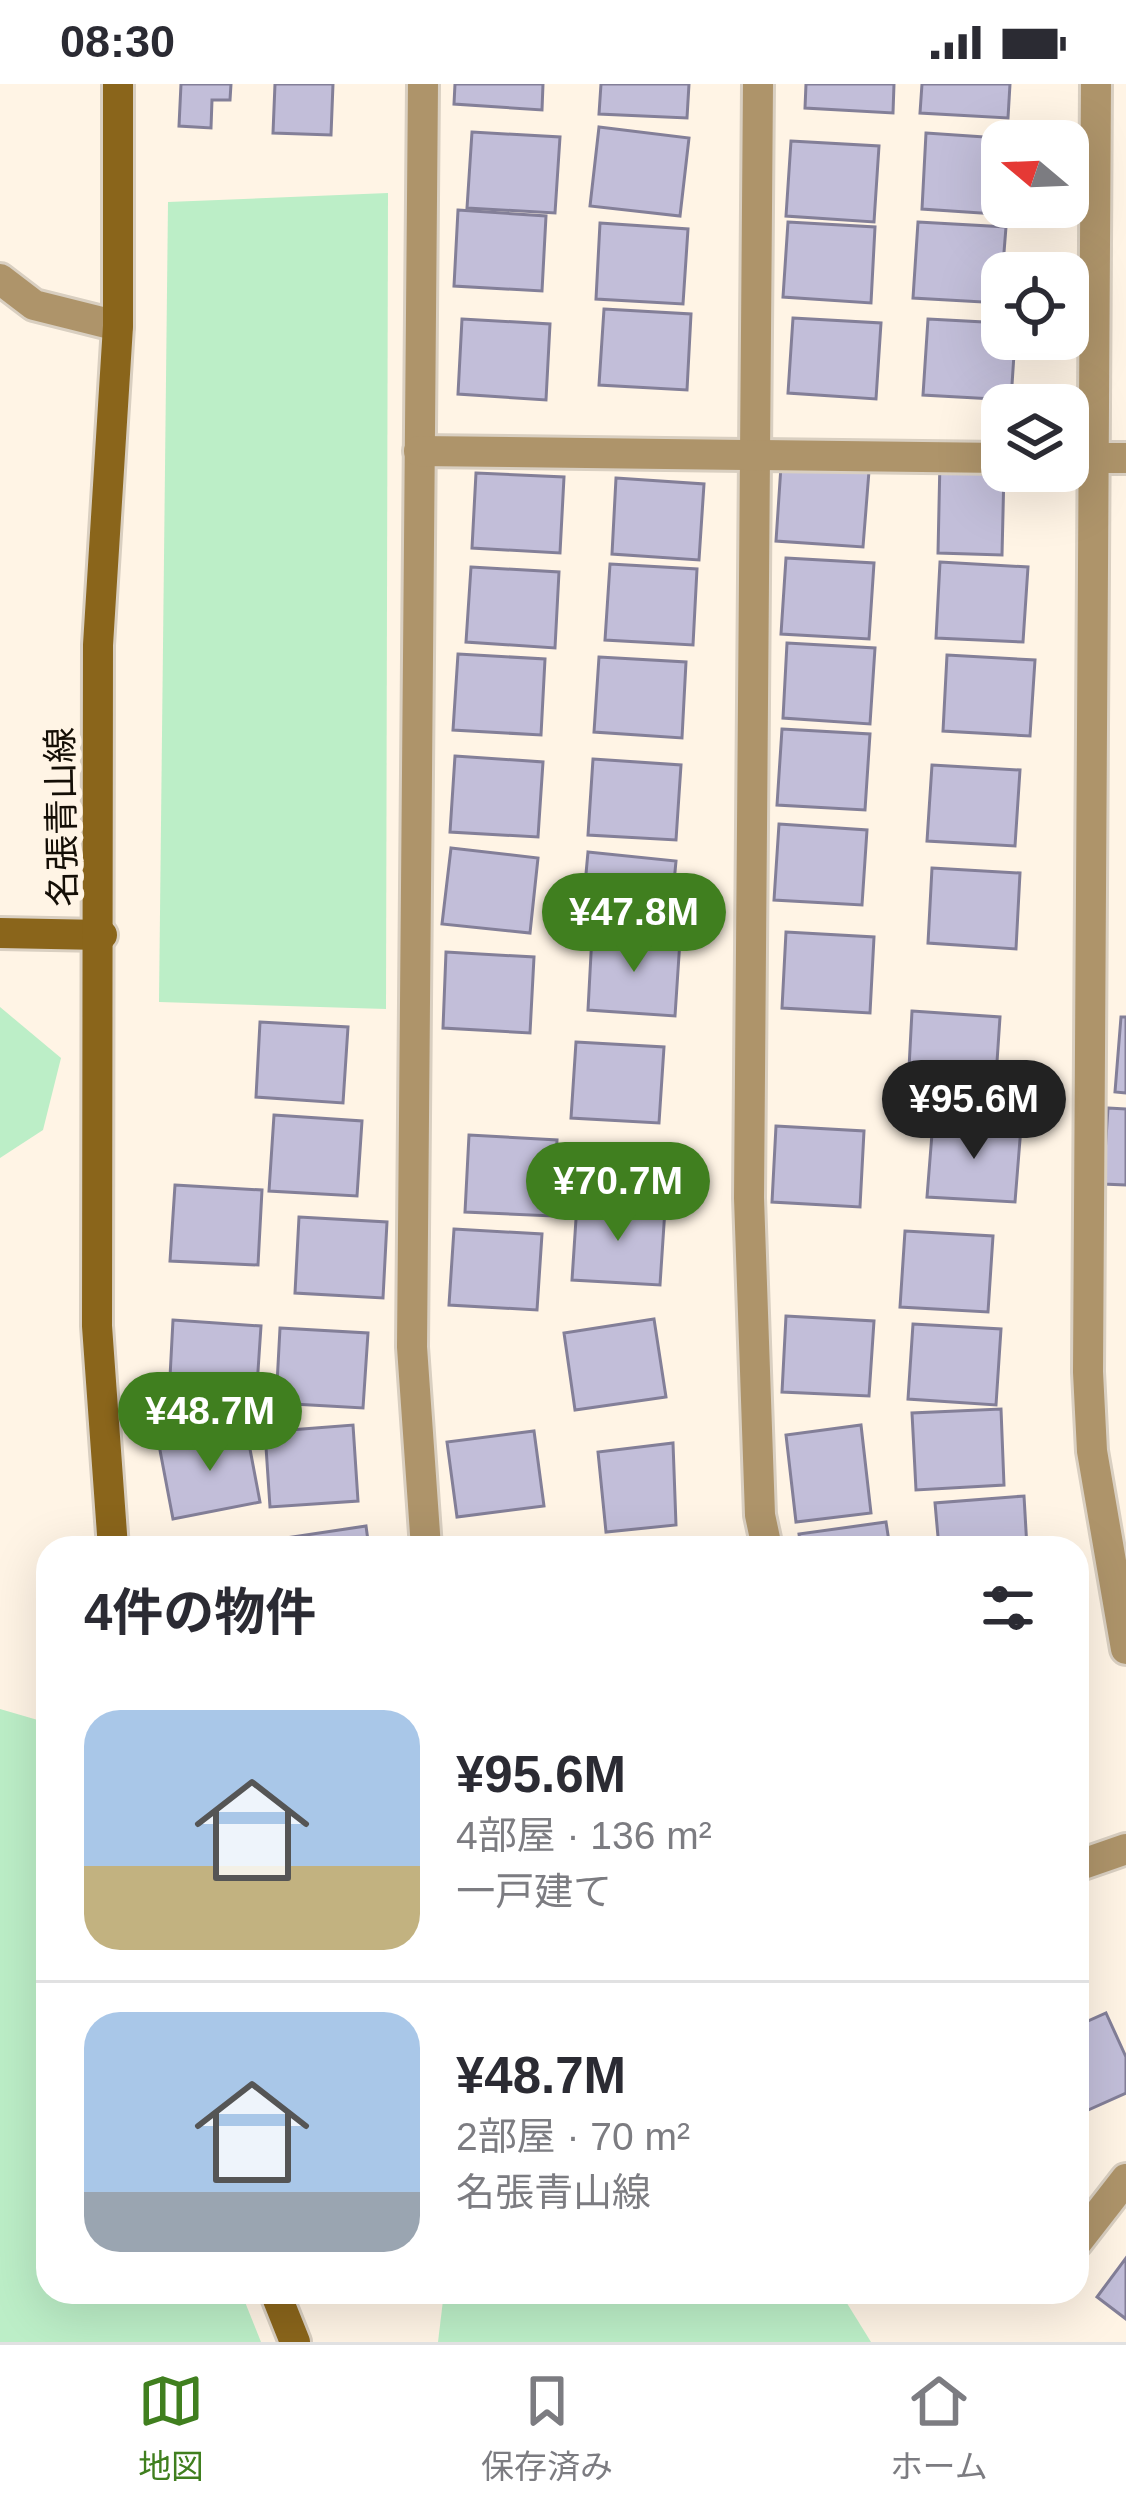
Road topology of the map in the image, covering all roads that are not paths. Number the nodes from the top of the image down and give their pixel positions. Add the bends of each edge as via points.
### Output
1 (118, 84) edge
2 (422, 84) edge
3 (758, 84) edge
4 (1096, 84) edge
5 (1, 283) edge
6 (118, 326) junction
7 (1084, 384) edge
8 (419, 452) junction
9 (757, 456) junction
10 (981, 458) edge
11 (1089, 458) edge
12 (1126, 458) edge
13 (1081, 492) edge
14 (0, 933) edge
15 (102, 935) junction
16 (112, 1536) edge
17 (425, 1536) edge
18 (764, 1536) edge
19 (1126, 1648) edge
20 (1126, 1849) edge
21 (1089, 1862) edge
22 (1126, 2179) edge
23 (1089, 2227) edge
24 (279, 2304) edge
25 (295, 2342) edge

1 - 6 main road, 名張青山線
2 - 8 street
3 - 9 street
4 - 7 street
5 - 6 street via 34,305
6 - 15 main road, 名張青山線 via 98,645
8 - 9 street
8 - 17 street via 412,1347
9 - 10 street
9 - 18 street via 749,1198
11 - 12 street
13 - 19 street via 1088,1372 1092,1451
14 - 15 main road
15 - 16 main road, 名張青山線 via 98,1326
20 - 21 street
22 - 23 street
24 - 25 main road

